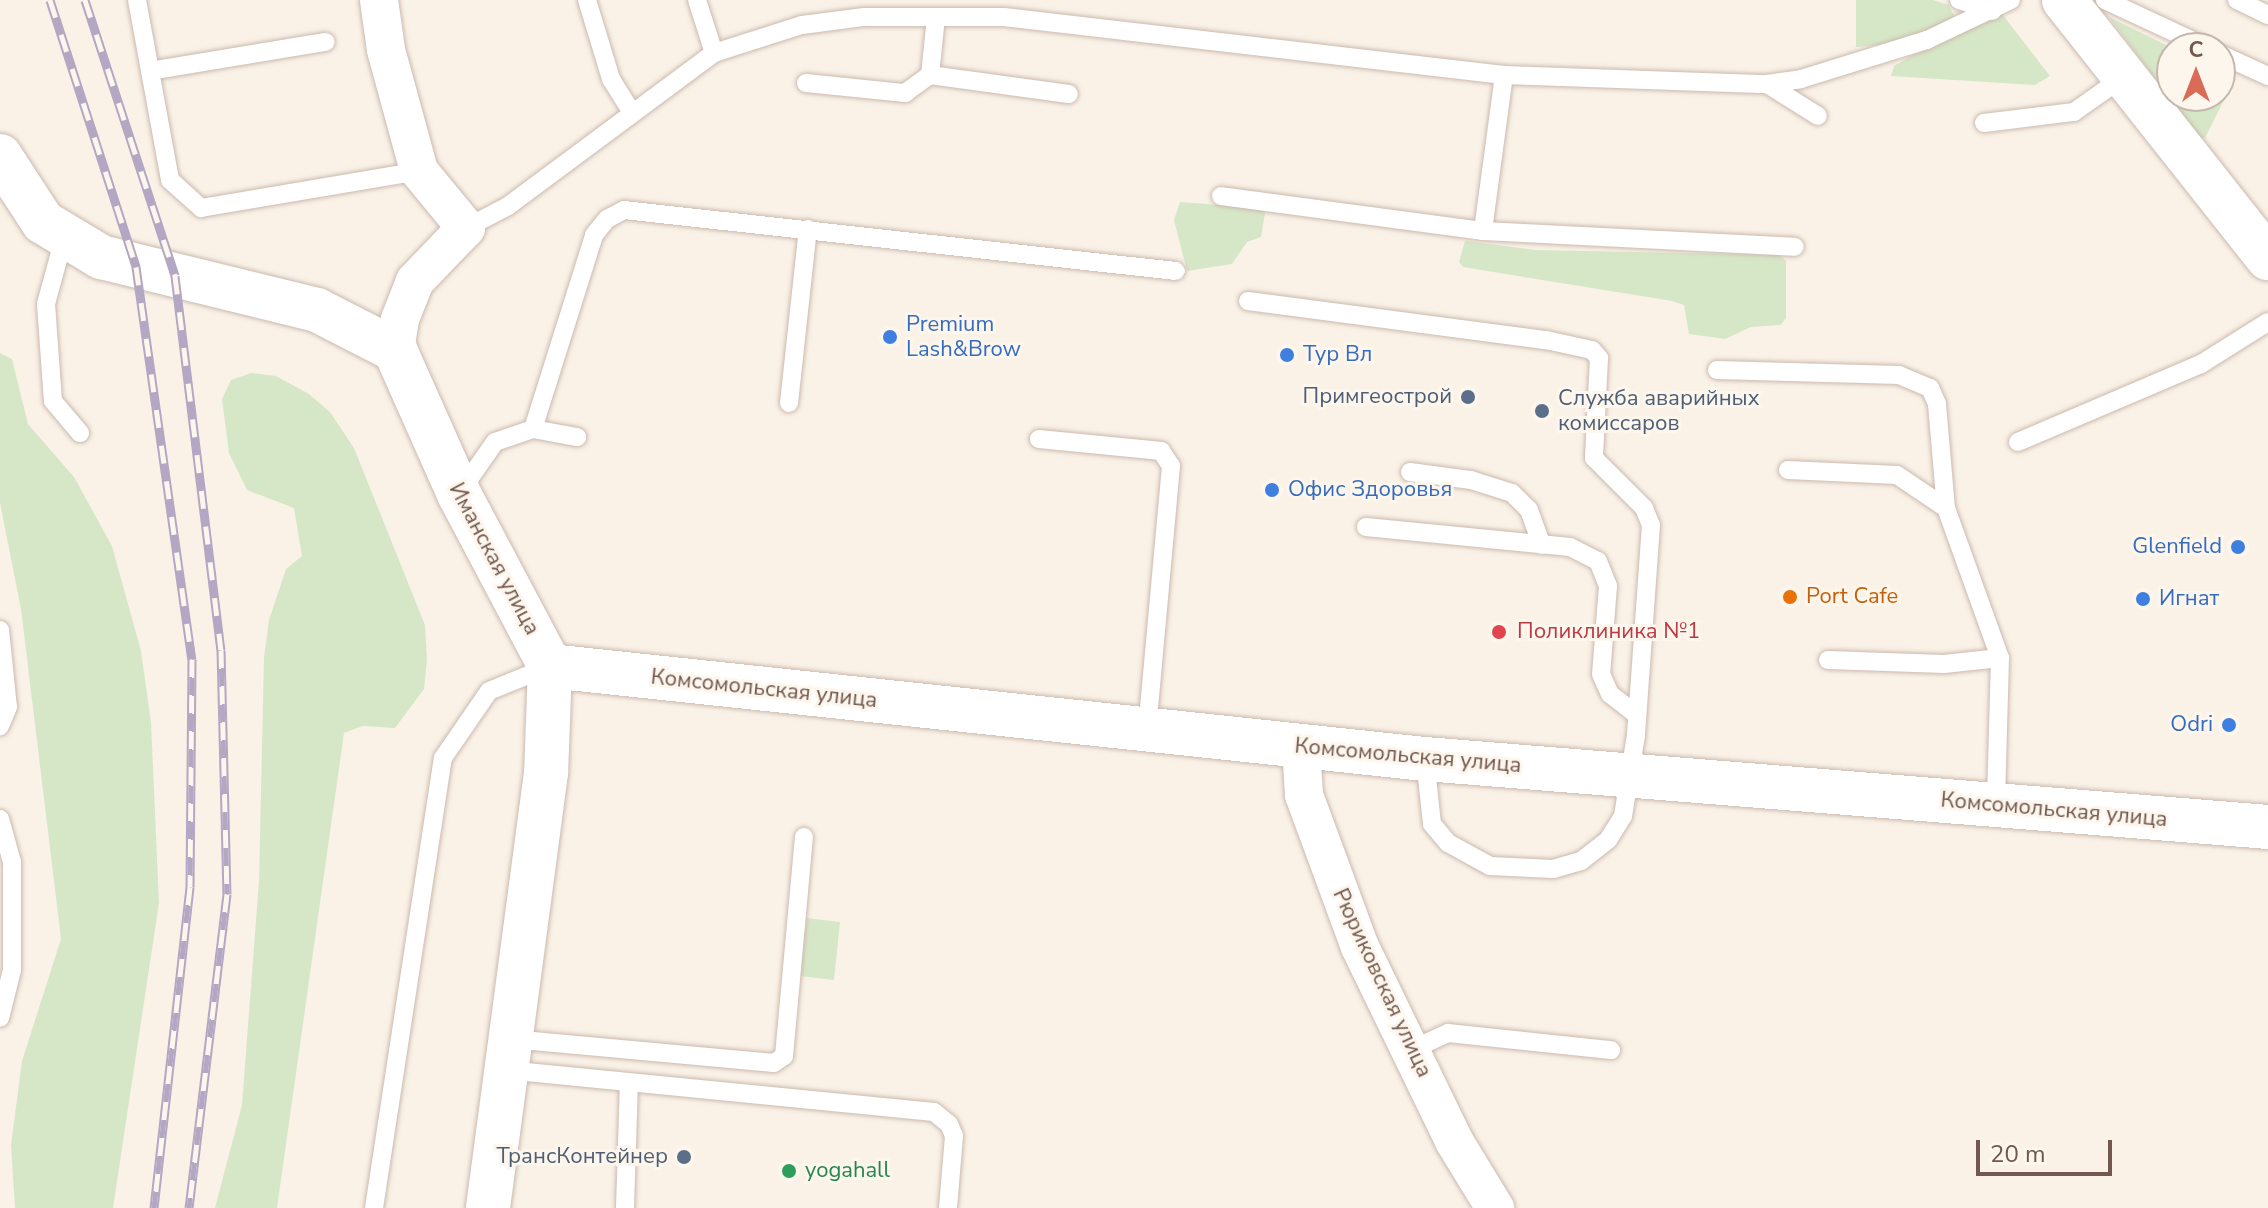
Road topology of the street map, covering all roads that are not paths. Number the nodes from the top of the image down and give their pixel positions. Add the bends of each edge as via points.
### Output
1 (137, 0) edge
2 (379, 0) edge
3 (587, 0) edge
4 (697, 0) edge
5 (1959, 0) edge
6 (2011, 0) edge
7 (2064, 0) edge
8 (2105, 0) edge
9 (2237, 0) edge
10 (1006, 9) edge
11 (1992, 11) junction
12 (2268, 15) edge
13 (936, 17) junction
14 (2174, 32) edge
15 (326, 42) dead end
16 (714, 53) junction
17 (2236, 61) edge
18 (150, 71) junction
19 (930, 75) junction
20 (1504, 75) junction
21 (2268, 76) edge
22 (2122, 78) junction
23 (806, 83) dead end
24 (1767, 84) junction
25 (1069, 94) dead end
26 (631, 111) junction
27 (1818, 116) dead end
28 (1984, 123) dead end
29 (419, 171) junction
30 (3, 173) edge
31 (1221, 196) dead end
32 (466, 228) junction
33 (808, 229) junction
34 (1483, 231) junction
35 (64, 238) junction
36 (1795, 247) dead end
37 (2268, 258) edge
38 (1176, 271) dead end
39 (1248, 301) dead end
40 (2268, 322) edge
41 (395, 350) junction
42 (1717, 370) dead end
43 (789, 403) dead end
44 (533, 429) junction
45 (80, 433) dead end
46 (577, 437) dead end
47 (1039, 439) dead end
48 (2018, 442) dead end
49 (1788, 470) dead end
50 (1410, 472) dead end
51 (459, 494) junction
52 (1946, 508) junction
53 (1366, 527) dead end
54 (1542, 545) junction
55 (0, 630) edge
56 (2000, 658) junction
57 (1828, 660) dead end
58 (550, 666) junction
59 (1637, 715) junction
60 (0, 726) edge
61 (1146, 730) junction
62 (1301, 747) junction
63 (1425, 759) junction
64 (1631, 776) junction
65 (1996, 805) junction
66 (0, 819) edge
67 (2268, 827) edge
68 (804, 837) dead end
69 (0, 1018) edge
70 (1411, 1050) junction
71 (1611, 1050) dead end
72 (508, 1054) junction
73 (629, 1084) junction
74 (374, 1208) edge
75 (488, 1208) edge
76 (625, 1208) edge
77 (948, 1208) edge
78 (1495, 1208) edge

1 - 18 lane
2 - 29 street via 386,50
3 - 26 lane via 611,79
4 - 16 lane
5 - 11 lane
6 - 11 lane
7 - 22 main road
8 - 14 lane
9 - 12 lane
10 - 13 lane
10 - 20 lane
11 - 24 lane via 1927,40 1801,79
13 - 16 lane via 864,17 802,25
13 - 19 lane
15 - 18 lane
16 - 26 lane
17 - 21 lane
18 - 29 lane via 170,180 201,208
19 - 23 lane via 905,93
19 - 25 lane
20 - 24 lane
20 - 34 lane
22 - 28 lane via 2074,112
22 - 37 main road
24 - 27 lane
26 - 32 lane via 508,206
29 - 32 street
30 - 35 main road via 43,222
31 - 34 lane
32 - 41 street via 415,281
33 - 38 lane
33 - 43 lane
33 - 44 lane via 624,210 607,219 594,235
34 - 36 lane
35 - 41 main road via 136,267 317,310
35 - 45 lane via 46,304 53,401
39 - 59 lane via 1546,340 1596,353 1594,458 1644,508 1651,525
40 - 48 lane via 2201,364
41 - 51 main road, Иманская улица
42 - 52 lane via 1899,375 1930,388 1937,404
44 - 46 lane
44 - 51 lane via 495,442
47 - 61 lane via 1161,451 1171,466
49 - 52 lane via 1897,475
50 - 54 lane via 1471,480 1512,493 1529,510
51 - 58 main road, Иманская улица
52 - 56 lane
53 - 54 lane
54 - 59 lane via 1570,547 1604,569 1608,586 1601,674 1610,694
55 - 60 lane via 8,707
56 - 57 lane via 1944,664
56 - 65 lane
58 - 61 main road, Комсомольская улица
58 - 72 main road via 546,773
58 - 74 lane via 489,691 443,758
59 - 64 lane
61 - 62 main road, Комсомольская улица
62 - 63 main road, Комсомольская улица
62 - 70 street, Рюриковская улица via 1304,795 1325,855 1360,947
63 - 64 main road, Комсомольская улица
63 - 64 lane via 1432,824 1472,859 1504,867 1553,869 1581,861 1608,840 1623,816
64 - 65 main road, Комсомольская улица
65 - 67 main road, Комсомольская улица
66 - 69 lane via 12,862 12,955
68 - 72 lane via 784,1056 774,1063
70 - 71 lane via 1448,1033
70 - 78 street, Рюриковская улица via 1454,1141
72 - 73 lane
72 - 75 main road
73 - 76 lane
73 - 77 lane via 934,1112 954,1136

